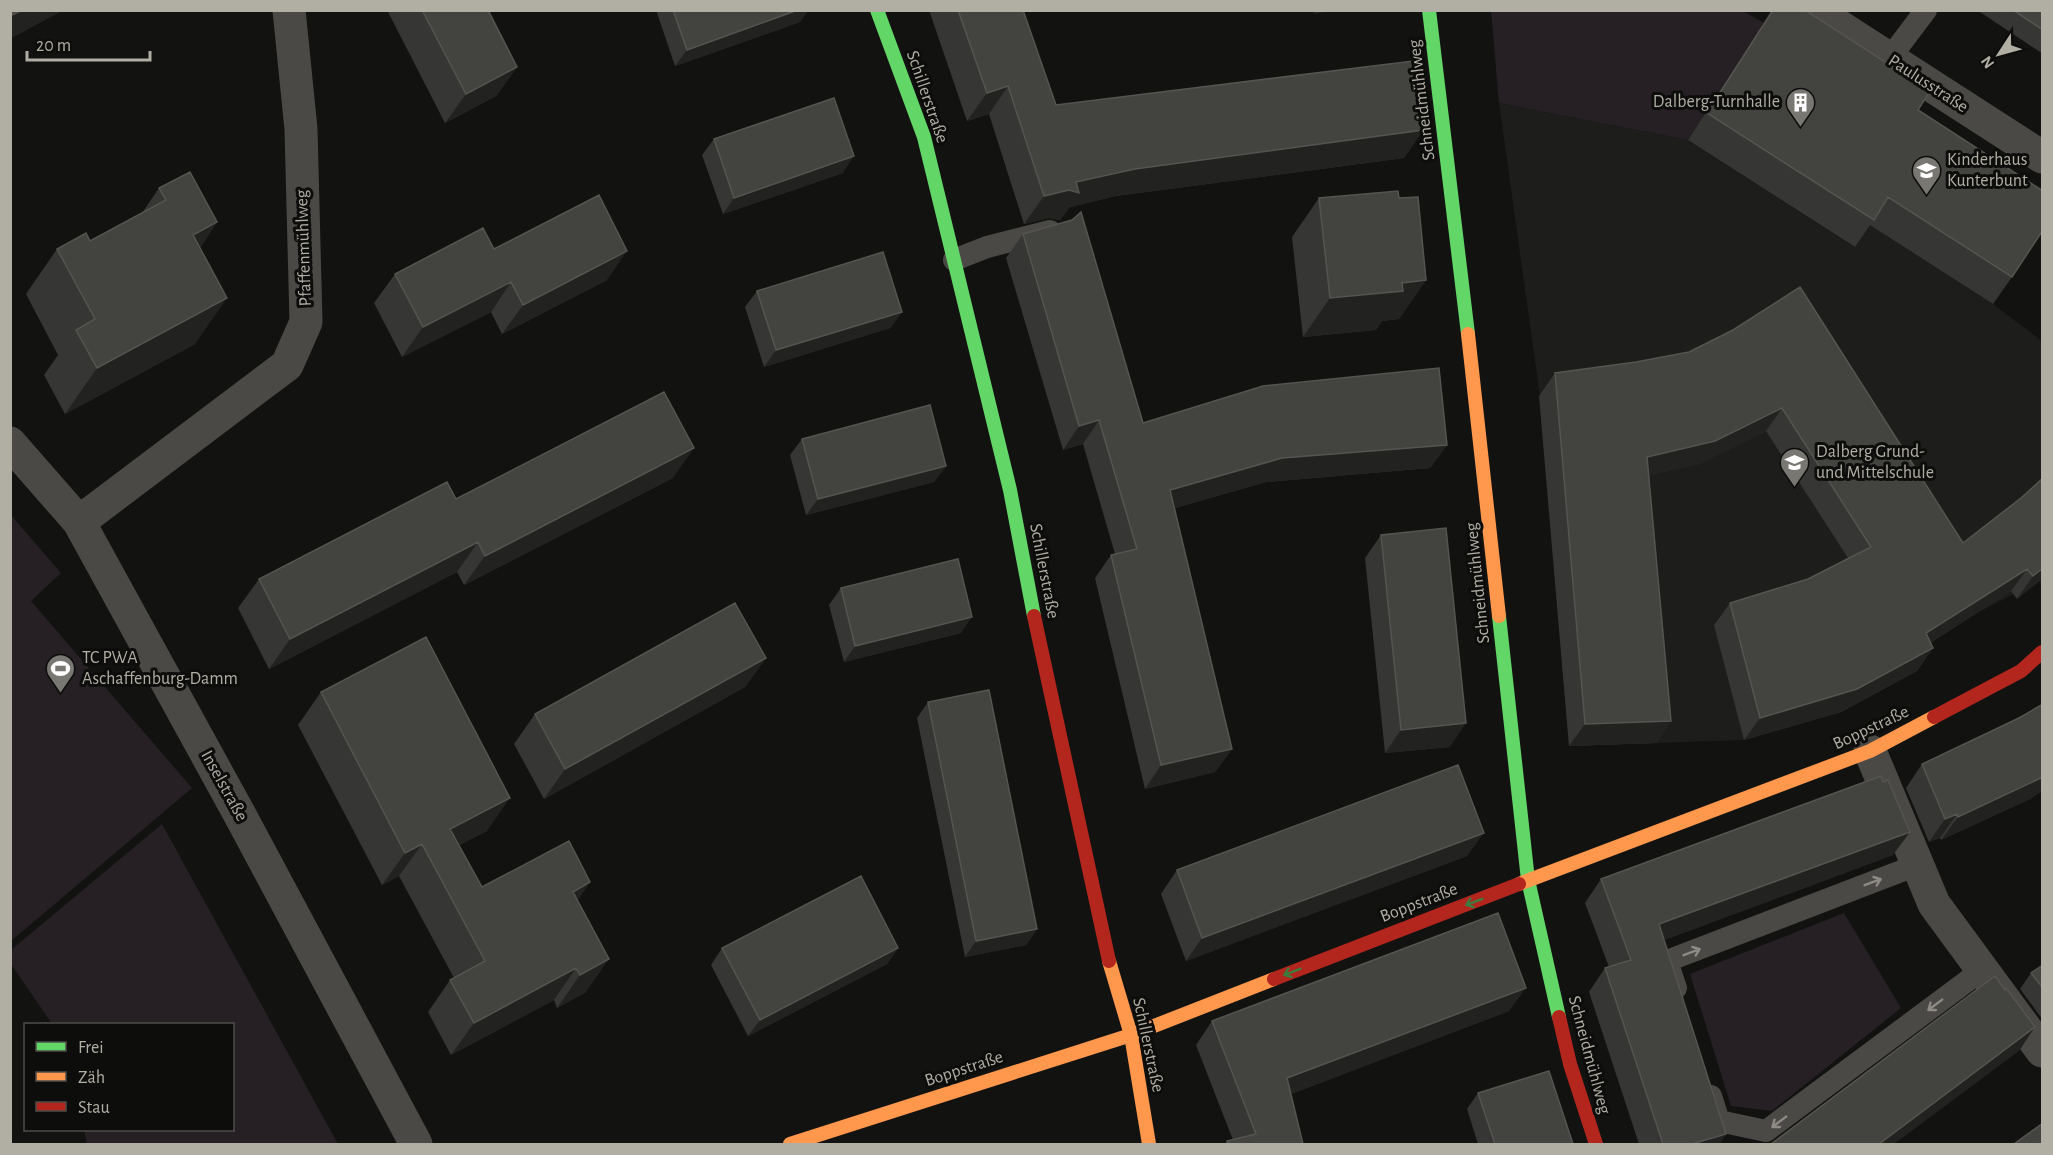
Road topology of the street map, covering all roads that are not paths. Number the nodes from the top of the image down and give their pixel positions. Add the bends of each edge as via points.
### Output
1 (289, 10) edge
2 (877, 10) edge
3 (1429, 10) edge
4 (1814, 10) edge
5 (1926, 10) edge
6 (1888, 58) junction
7 (2043, 157) edge
8 (1052, 231) edge
9 (954, 260) junction
10 (10, 443) edge
11 (79, 522) junction
12 (2043, 652) edge
13 (1870, 751) junction
14 (1917, 865) junction
15 (1528, 880) junction
16 (1982, 970) junction
17 (1682, 1007) edge
18 (1131, 1035) junction
19 (2043, 1051) edge
20 (1704, 1075) edge
21 (416, 1144) edge
22 (790, 1144) edge
23 (1149, 1144) edge
24 (1596, 1144) edge

1 - 11 street, Pfaffenmühlweg via 301,129 306,322 287,364
2 - 9 street, Schillerstraße via 924,137
3 - 15 street, Schneidmühlweg
4 - 6 street, Paulusstraße
5 - 6 lane
6 - 7 street, Paulusstraße
8 - 9 lane via 987,247
9 - 18 street, Schillerstraße via 1010,490 1042,658 1110,967
10 - 11 street, Inselstraße
11 - 21 street, Inselstraße
12 - 13 street, Boppstraße via 2021,671
13 - 14 street
13 - 15 street, Boppstraße
14 - 16 street via 1934,904
17 -> 14 lane via 1667,961
15 -> 18 street, Boppstraße
15 - 24 street, Schneidmühlweg via 1570,1064
16 - 19 street
16 -> 20 lane via 1766,1131 1719,1121
18 - 22 street, Boppstraße
18 - 23 street, Schillerstraße

